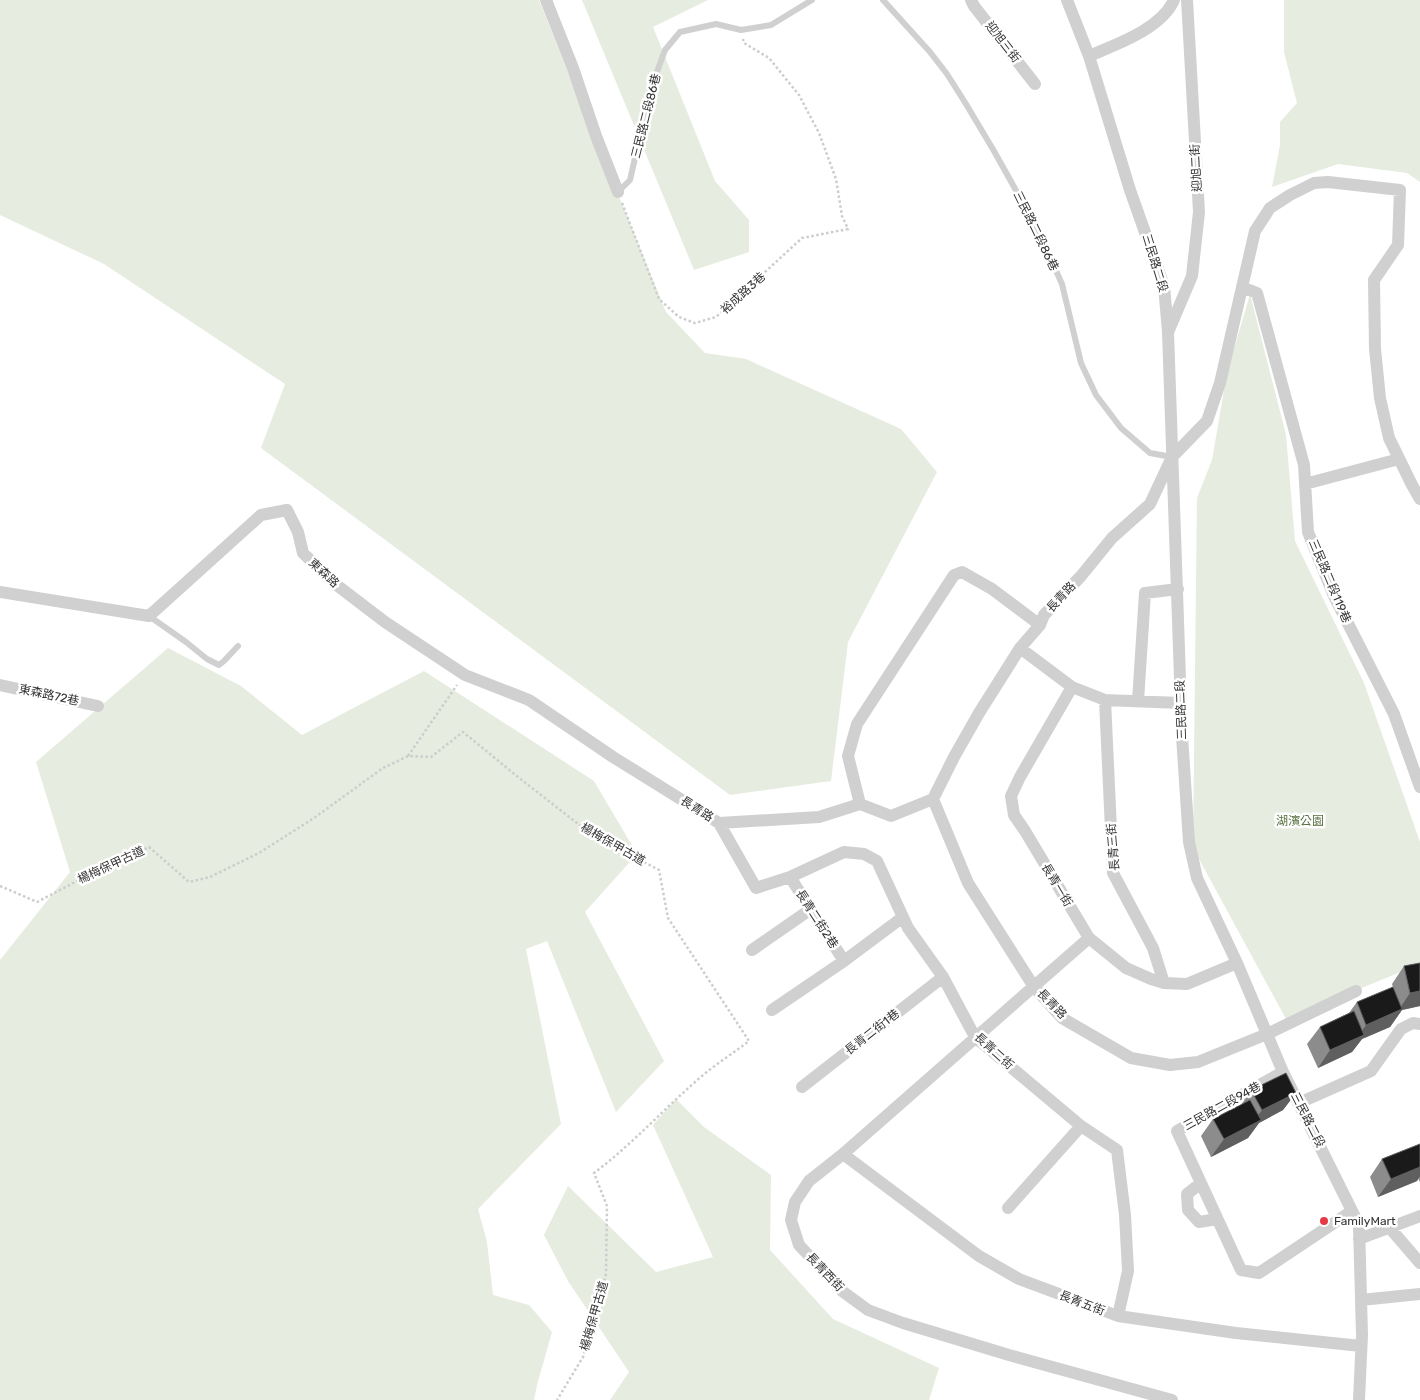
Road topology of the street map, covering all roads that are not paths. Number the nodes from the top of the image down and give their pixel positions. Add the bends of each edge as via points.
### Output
1 (546, 0) edge
2 (812, 0) edge
3 (883, 0) edge
4 (971, 0) edge
5 (1067, 0) edge
6 (1174, 0) edge
7 (1187, 0) edge
8 (1089, 56) junction
9 (1035, 84) dead end
10 (618, 192) joint
11 (1242, 287) junction
12 (1168, 332) junction
13 (1172, 457) junction
14 (1399, 459) junction
15 (1305, 484) junction
16 (1420, 499) edge
17 (1178, 589) junction
18 (0, 592) edge
19 (149, 616) junction
20 (1040, 625) junction
21 (238, 646) dead end
22 (1020, 648) junction
23 (0, 685) edge
24 (1072, 687) junction
25 (1105, 700) junction
26 (1138, 701) junction
27 (1180, 703) junction
28 (98, 706) dead end
29 (613, 757) joint
30 (1420, 787) edge
31 (933, 799) junction
32 (860, 804) junction
33 (718, 823) junction
34 (790, 877) junction
35 (811, 909) junction
36 (903, 917) junction
37 (1089, 938) junction
38 (752, 950) dead end
39 (844, 961) junction
40 (1237, 963) junction
41 (943, 977) junction
42 (1164, 983) junction
43 (1034, 987) junction
44 (1356, 991) dead end
45 (772, 1010) dead end
46 (1420, 1024) edge
47 (1267, 1034) junction
48 (975, 1037) junction
49 (1283, 1072) junction
50 (802, 1087) dead end
51 (1299, 1103) junction
52 (1081, 1126) junction
53 (843, 1154) junction
54 (1201, 1183) junction
55 (1008, 1208) dead end
56 (1352, 1211) junction
57 (1420, 1216) edge
58 (1217, 1219) junction
59 (1389, 1227) junction
60 (1359, 1239) junction
61 (1420, 1263) edge
62 (1420, 1294) edge
63 (1361, 1300) junction
64 (1118, 1316) junction
65 (1361, 1346) junction
66 (1172, 1400) edge
67 (1359, 1400) edge

1 - 10 street
2 - 10 lane, 三民路二段86巷 via 771,25 741,30 716,24 680,32 665,50 651,88 630,180
3 - 13 lane, 三民路二段86巷 via 947,74 1032,220 1062,284 1082,363 1096,394 1121,428 1150,453
4 - 9 street, 迎旭三街
5 - 8 street, 三民路二段
6 - 8 street via 1170,9 1146,30
7 - 12 street, 迎旭二街 via 1198,212 1192,276
8 - 12 street, 三民路二段 via 1130,190 1164,286
11 - 13 street via 1220,383 1207,421
11 - 14 street via 1255,231 1270,208 1290,195 1314,183 1328,182 1400,190 1398,245 1374,280 1375,349 1380,398 1389,438
11 - 15 street, 三民路二段119巷 via 1257,293 1304,465
12 - 13 street, 三民路二段
13 - 17 street, 三民路二段
13 - 20 street, 長青路 via 1150,504 1112,538 1044,615
14 - 15 street
14 - 16 street
15 - 30 street, 三民路二段119巷 via 1308,532 1334,596 1394,714
17 - 26 street via 1145,593
17 - 27 street, 三民路二段
18 - 19 street
19 - 21 lane via 219,665
19 - 29 street, 東森路 via 261,515 287,510 298,532 303,553 334,583 385,622 465,675 529,700
20 - 22 street, 長青路
20 - 32 street via 992,589 962,572 954,575 857,724 848,756
22 - 24 street
22 - 31 street, 長青路 via 979,712
23 - 28 street, 東森路72巷
24 - 25 street
24 - 37 street, 長青一街 via 1011,796 1014,815
25 - 26 street
25 - 42 street, 長青三街 via 1113,873 1153,948
26 - 27 street
27 - 40 street, 三民路二段 via 1189,842 1197,878
29 - 33 street, 長青路
31 - 32 street via 891,816
31 - 43 street, 長青路 via 968,883
32 - 33 street, 長青路 via 819,817
33 - 34 street via 756,888
34 - 35 street, 長青二街2巷
34 - 36 street, 長青二街 via 844,852 864,854 877,861
35 - 38 street
35 - 39 street, 長青二街2巷
36 - 39 street, 長青二街2巷
36 - 41 street, 長青二街
37 - 42 street, 長青一街 via 1126,968
37 - 43 street, 長青西街
39 - 45 street, 長青二街2巷
40 - 42 street, 長青一街 via 1187,984
40 - 47 street, 三民路二段
41 - 48 street, 長青二街
41 - 50 street, 長青二街1巷
43 - 47 street, 長青路 via 1062,1018 1131,1058 1170,1065 1198,1062
43 - 48 street, 長青西街
44 - 47 street, 長青路
46 - 51 street via 1413,1023 1401,1029 1371,1071
47 - 49 street, 三民路二段
48 - 52 street, 長青二街
48 - 53 street, 長青西街
49 - 51 street, 三民路二段
49 - 54 street, 三民路二段94巷 via 1176,1131
51 - 56 street, 三民路二段
52 - 55 street
52 - 64 street, 長青二街 via 1117,1150 1128,1271
53 - 64 street, 長青五街 via 980,1256 1019,1279
53 - 66 street, 長青西街 via 809,1181 795,1202 791,1220 798,1244 842,1291 868,1310 903,1323
54 - 58 street, 三民路二段94巷
54 - 58 street via 1187,1194 1188,1210 1199,1222
56 - 58 street via 1259,1273 1241,1270
56 - 60 street, 三民路二段 via 1359,1225
57 - 59 street
59 - 60 street
59 - 61 street
60 - 63 street, 三民路二段
62 - 63 street
63 - 65 street, 三民路二段
64 - 65 street, 長青五街
65 - 67 street, 三民路二段

